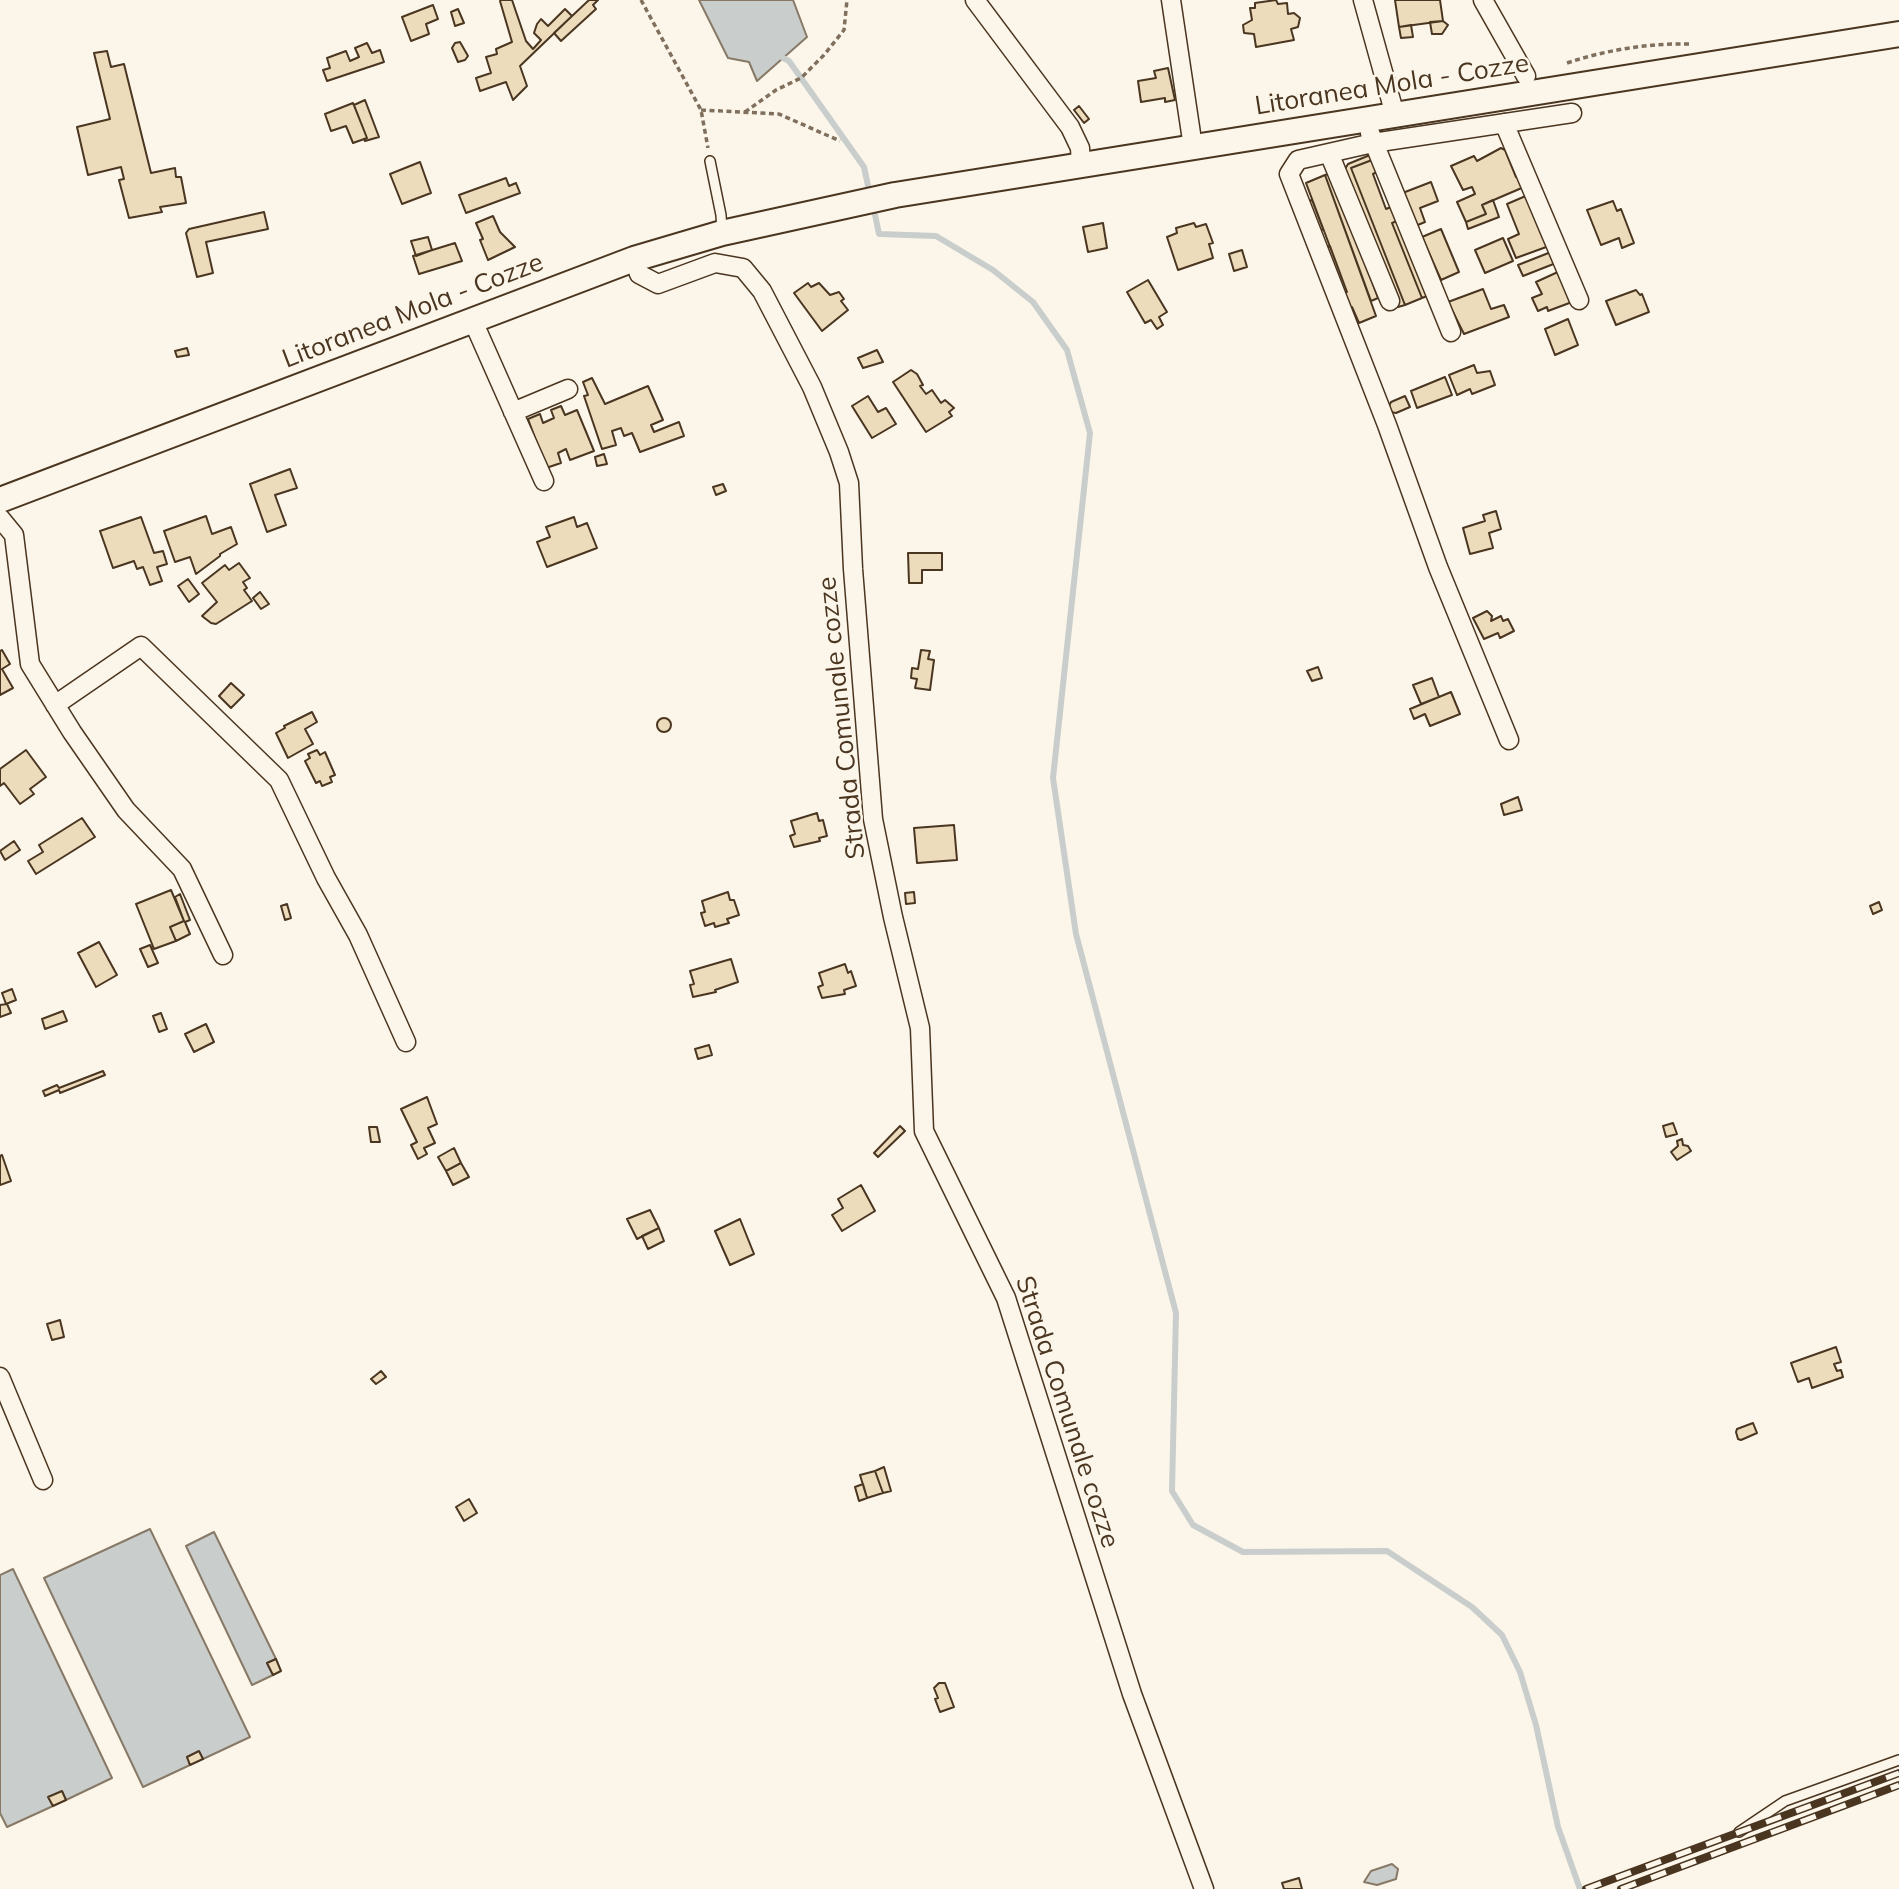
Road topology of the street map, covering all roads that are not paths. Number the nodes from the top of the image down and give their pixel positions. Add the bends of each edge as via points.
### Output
1 (975, 0) edge
2 (1171, 0) edge
3 (1363, 0) edge
4 (1483, 0) edge
5 (1899, 34) edge
6 (1525, 76) dead end
7 (1572, 113) dead end
8 (1395, 115) junction
9 (1504, 123) junction
10 (1370, 131) junction
11 (1193, 147) junction
12 (1329, 153) junction
13 (710, 161) road end
14 (1081, 165) junction
15 (722, 233) junction
16 (634, 259) junction
17 (1579, 300) dead end
18 (1390, 301) dead end
19 (473, 321) junction
20 (1451, 332) dead end
21 (568, 389) dead end
22 (513, 412) junction
23 (544, 481) dead end
24 (0, 500) edge
25 (0, 518) edge
26 (55, 705) junction
27 (1508, 740) dead end
28 (223, 955) dead end
29 (406, 1042) dead end
30 (0, 1377) edge
31 (43, 1480) dead end
32 (1899, 1760) edge
33 (1739, 1832) dead end
34 (1204, 1889) edge

1 - 14 street via 1070,127 1080,148
2 - 11 street
3 - 8 street
4 - 6 street
5 - 8 street, Litoranea Mola - Cozze
7 - 9 street
8 - 10 street, Litoranea Mola - Cozze
9 - 10 street
9 - 17 street
10 - 11 street, Litoranea Mola - Cozze
10 - 12 street
10 - 20 street
11 - 14 street, Litoranea Mola - Cozze
12 - 18 street
12 - 27 street via 1298,160 1289,174
13 - 15 lane
14 - 15 street, Litoranea Mola - Cozze via 895,195
15 - 16 street, Litoranea Mola - Cozze
16 - 19 street, Litoranea Mola - Cozze
16 - 34 street, Strada Comunale cozze via 639,274 658,284 715,263 743,268 762,291 813,387 839,452 849,483 873,819 920,1028 924,1131 1006,1298 1132,1694
19 - 22 street
19 - 24 street, Litoranea Mola - Cozze
21 - 22 street
22 - 23 street
25 - 26 street via 14,534 30,664
26 - 28 street via 126,810 182,869
26 - 29 street via 141,646 279,780
30 - 31 street
32 - 33 lane via 1785,1801

